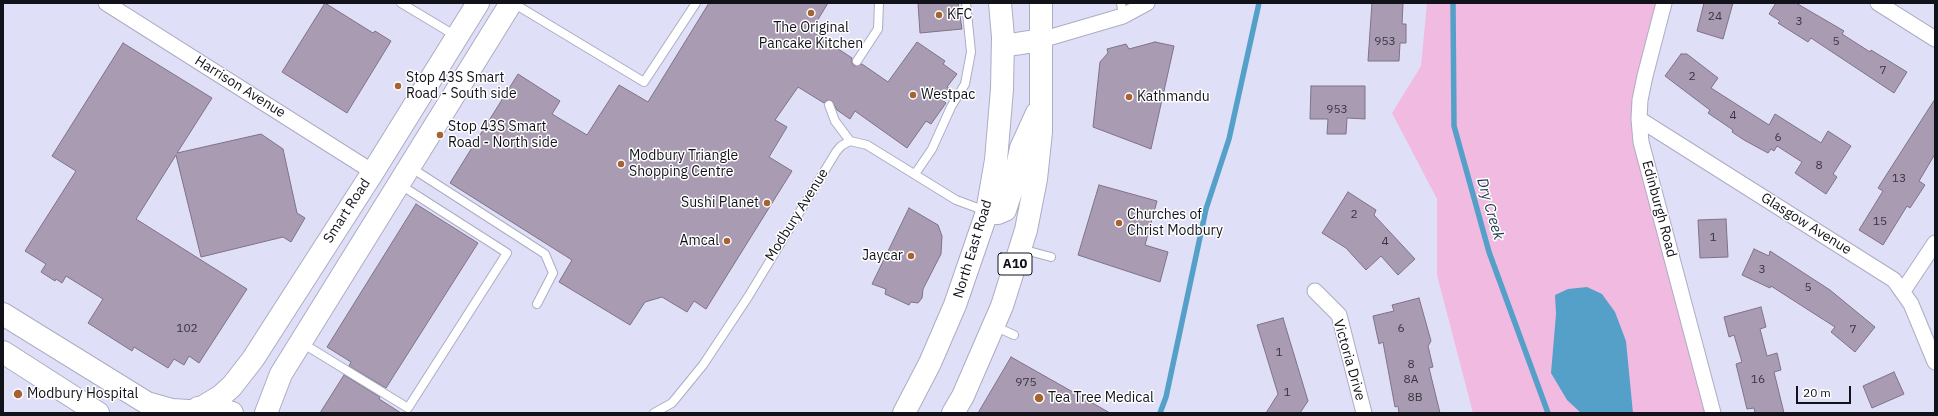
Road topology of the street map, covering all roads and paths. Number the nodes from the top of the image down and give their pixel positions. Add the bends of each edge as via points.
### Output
1 (106, 3) edge
2 (400, 3) edge
3 (478, 3) edge
4 (512, 3) edge
5 (696, 3) edge
6 (879, 3) edge
7 (966, 3) edge
8 (1000, 3) edge
9 (1041, 3) edge
10 (1147, 3) edge
11 (1664, 3) edge
12 (1878, 3) edge
13 (1122, 10) edge
14 (457, 36) junction
15 (1935, 39) edge
16 (1041, 40) junction
17 (1003, 46) junction
18 (857, 61) dead end
19 (829, 105) dead end
20 (1041, 105) junction
21 (1639, 118) junction
22 (850, 141) junction
23 (373, 172) junction
24 (915, 174) junction
25 (404, 175) junction
26 (987, 212) junction
27 (1935, 244) edge
28 (1020, 249) junction
29 (1051, 257) dead end
30 (1315, 291) dead end
31 (1903, 291) junction
32 (537, 304) dead end
33 (3, 314) edge
34 (993, 326) junction
35 (1014, 335) dead end
36 (300, 342) junction
37 (3, 352) edge
38 (1935, 362) edge
39 (192, 410) edge
40 (98, 413) edge
41 (232, 413) edge
42 (266, 413) edge
43 (654, 413) edge
44 (904, 413) edge
45 (953, 413) edge
46 (1364, 413) edge
47 (1713, 413) edge

1 - 23 street, Harrison Avenue
2 - 14 lane
3 - 14 main road, Smart Road
4 - 5 lane via 644,82
4 - 25 main road, Smart Road
6 - 18 lane via 878,29
7 - 24 lane via 971,52 965,84 951,107 932,149
8 - 17 main road, North East Road
9 - 16 main road, A10
10 - 13 street
11 - 21 street, Edinburgh Road via 1644,76
12 - 15 street
13 - 16 street
14 - 23 main road, Smart Road
16 - 17 main road
16 - 20 main road, A10
17 - 26 main road, North East Road via 996,160
19 - 22 lane via 835,121
20 - 26 main road via 1021,148 1005,210 998,213
20 - 28 main road, A10 via 1036,179
21 - 31 street, Glasgow Avenue via 1873,266 1894,280
21 - 47 street, Edinburgh Road via 1641,142
22 - 24 lane via 867,145
22 - 43 lane, Modbury Avenue via 836,152 748,297 703,365 672,402
23 - 39 main road, Smart Road via 253,359 221,396
24 - 26 lane via 956,200
25 - 32 lane via 545,254 553,273
25 - 36 main road, Smart Road
25 - 36 lane via 507,253 408,408
26 - 44 main road, North East Road via 956,306
27 - 31 street
28 - 29 lane
28 - 34 main road, A10
30 - 46 street, Victoria Drive via 1339,316
31 - 38 street, Glasgow Avenue
33 - 39 main road via 147,403 172,410
34 - 35 lane
34 - 45 main road, A10
36 - 42 main road, Smart Road via 281,374
37 - 40 main road
39 - 41 main road via 222,409

